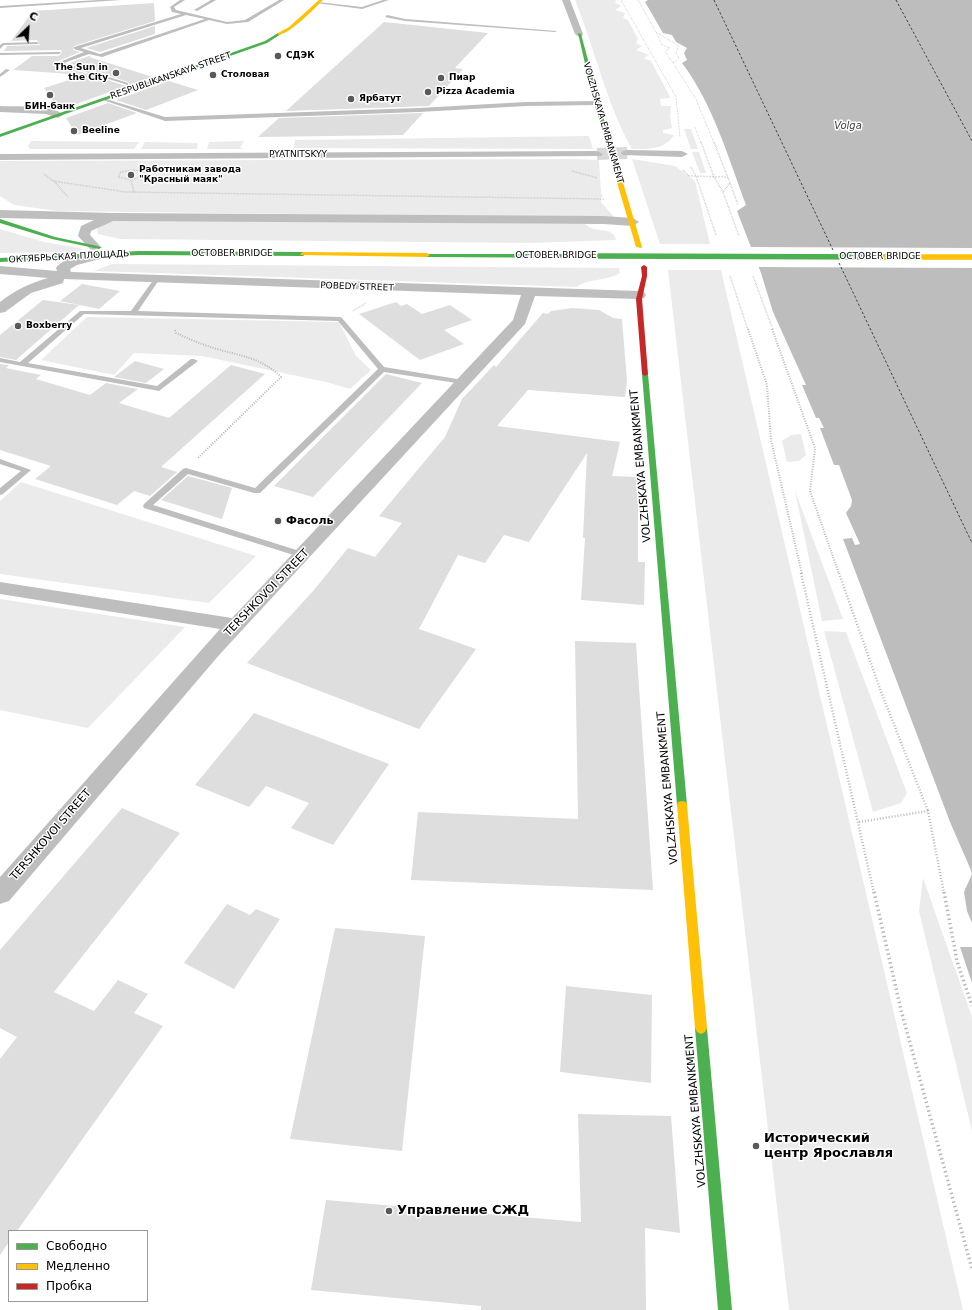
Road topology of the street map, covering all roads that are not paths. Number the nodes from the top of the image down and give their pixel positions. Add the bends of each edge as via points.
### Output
1 (119, 0) edge
2 (183, 0) edge
3 (214, 0) edge
4 (282, 0) edge
5 (387, 0) edge
6 (566, 0) edge
7 (320, 2) edge
8 (0, 6) edge
9 (362, 8) junction
10 (196, 10) dead end
11 (372, 12) dead end
12 (185, 14) junction
13 (387, 16) dead end
14 (207, 20) junction
15 (555, 31) dead end
16 (579, 34) joint
17 (37, 43) dead end
18 (0, 48) edge
19 (89, 52) junction
20 (59, 53) dead end
21 (0, 54) edge
22 (8, 70) dead end
23 (0, 76) edge
24 (126, 84) dead end
25 (105, 99) junction
26 (596, 103) junction
27 (0, 109) edge
28 (58, 115) junction
29 (0, 138) edge
30 (627, 153) tunnel mouth
31 (597, 154) tunnel mouth
32 (682, 154) road end
33 (0, 157) edge
34 (0, 214) edge
35 (111, 217) junction
36 (0, 221) edge
37 (633, 222) junction
38 (639, 247) dead end
39 (97, 251) junction
40 (139, 253) joint
41 (972, 257) edge
42 (0, 260) edge
43 (644, 267) dead end
44 (0, 270) edge
45 (75, 277) junction
46 (156, 280) junction
47 (529, 292) junction
48 (638, 295) junction
49 (0, 309) edge
50 (133, 313) junction
51 (0, 360) edge
52 (194, 361) dead end
53 (22, 364) junction
54 (382, 368) junction
55 (464, 382) junction
56 (0, 461) edge
57 (0, 492) edge
58 (303, 555) junction
59 (0, 588) edge
60 (236, 625) junction
61 (0, 894) edge
62 (725, 1310) edge

1 - 8 lane
2 - 12 lane via 172,7 174,11
3 - 10 lane
4 - 14 lane via 245,23
5 - 9 lane
6 - 16 street, VOLZHSKAYA EMBANKMENT
7 - 9 lane
7 - 25 main road, RESPUBLIKANSKAYA STREET via 290,28 266,42
9 - 11 lane
12 - 14 lane
12 - 19 lane via 76,48
13 - 15 lane via 405,20
14 - 19 lane via 100,56
16 - 26 main road, VOLZHSKAYA EMBANKMENT
17 - 18 lane via 3,44
19 - 24 lane via 59,63
20 - 21 lane
22 - 23 lane
25 - 26 lane via 165,119
25 - 28 main road, RESPUBLIKANSKAYA STREET
26 - 37 main road, VOLZHSKAYA EMBANKMENT, bridge
27 - 28 street via 47,111
28 - 29 main road, RESPUBLIKANSKAYA STREET
30 - 32 street
31 - 33 street, PYATNITSKYY
34 - 35 street
35 - 37 street
35 - 39 street via 85,229 84,236
36 - 39 main road, ОКТЯБРЬСКАЯ ПЛОЩАДЬ
37 - 38 main road, VOLZHSKAYA EMBANKMENT
39 - 40 main road, ОКТЯБРЬСКАЯ ПЛОЩАДЬ
39 - 42 main road, ОКТЯБРЬСКАЯ ПЛОЩАДЬ
39 - 45 street via 64,268 65,274
40 - 41 main road, OCTOBER BRIDGE, bridge
43 - 48 main road, VOLZHSKAYA EMBANKMENT via 645,284
44 - 45 street
45 - 46 street, POBEDY STREET
45 - 49 street via 30,287
46 - 47 street, POBEDY STREET
46 - 50 lane
47 - 48 street, POBEDY STREET
47 - 55 street, TERSHKOVOI STREET via 520,321
48 - 62 main road, VOLZHSKAYA EMBANKMENT
50 - 53 lane via 82,312
50 - 54 lane via 340,319
51 - 53 lane
52 - 53 lane via 159,389
54 - 55 lane
54 - 58 lane via 257,491 186,471 147,506
55 - 58 street, TERSHKOVOI STREET
56 - 57 lane via 27,470
58 - 60 street, TERSHKOVOI STREET
59 - 60 street
60 - 61 street, TERSHKOVOI STREET

